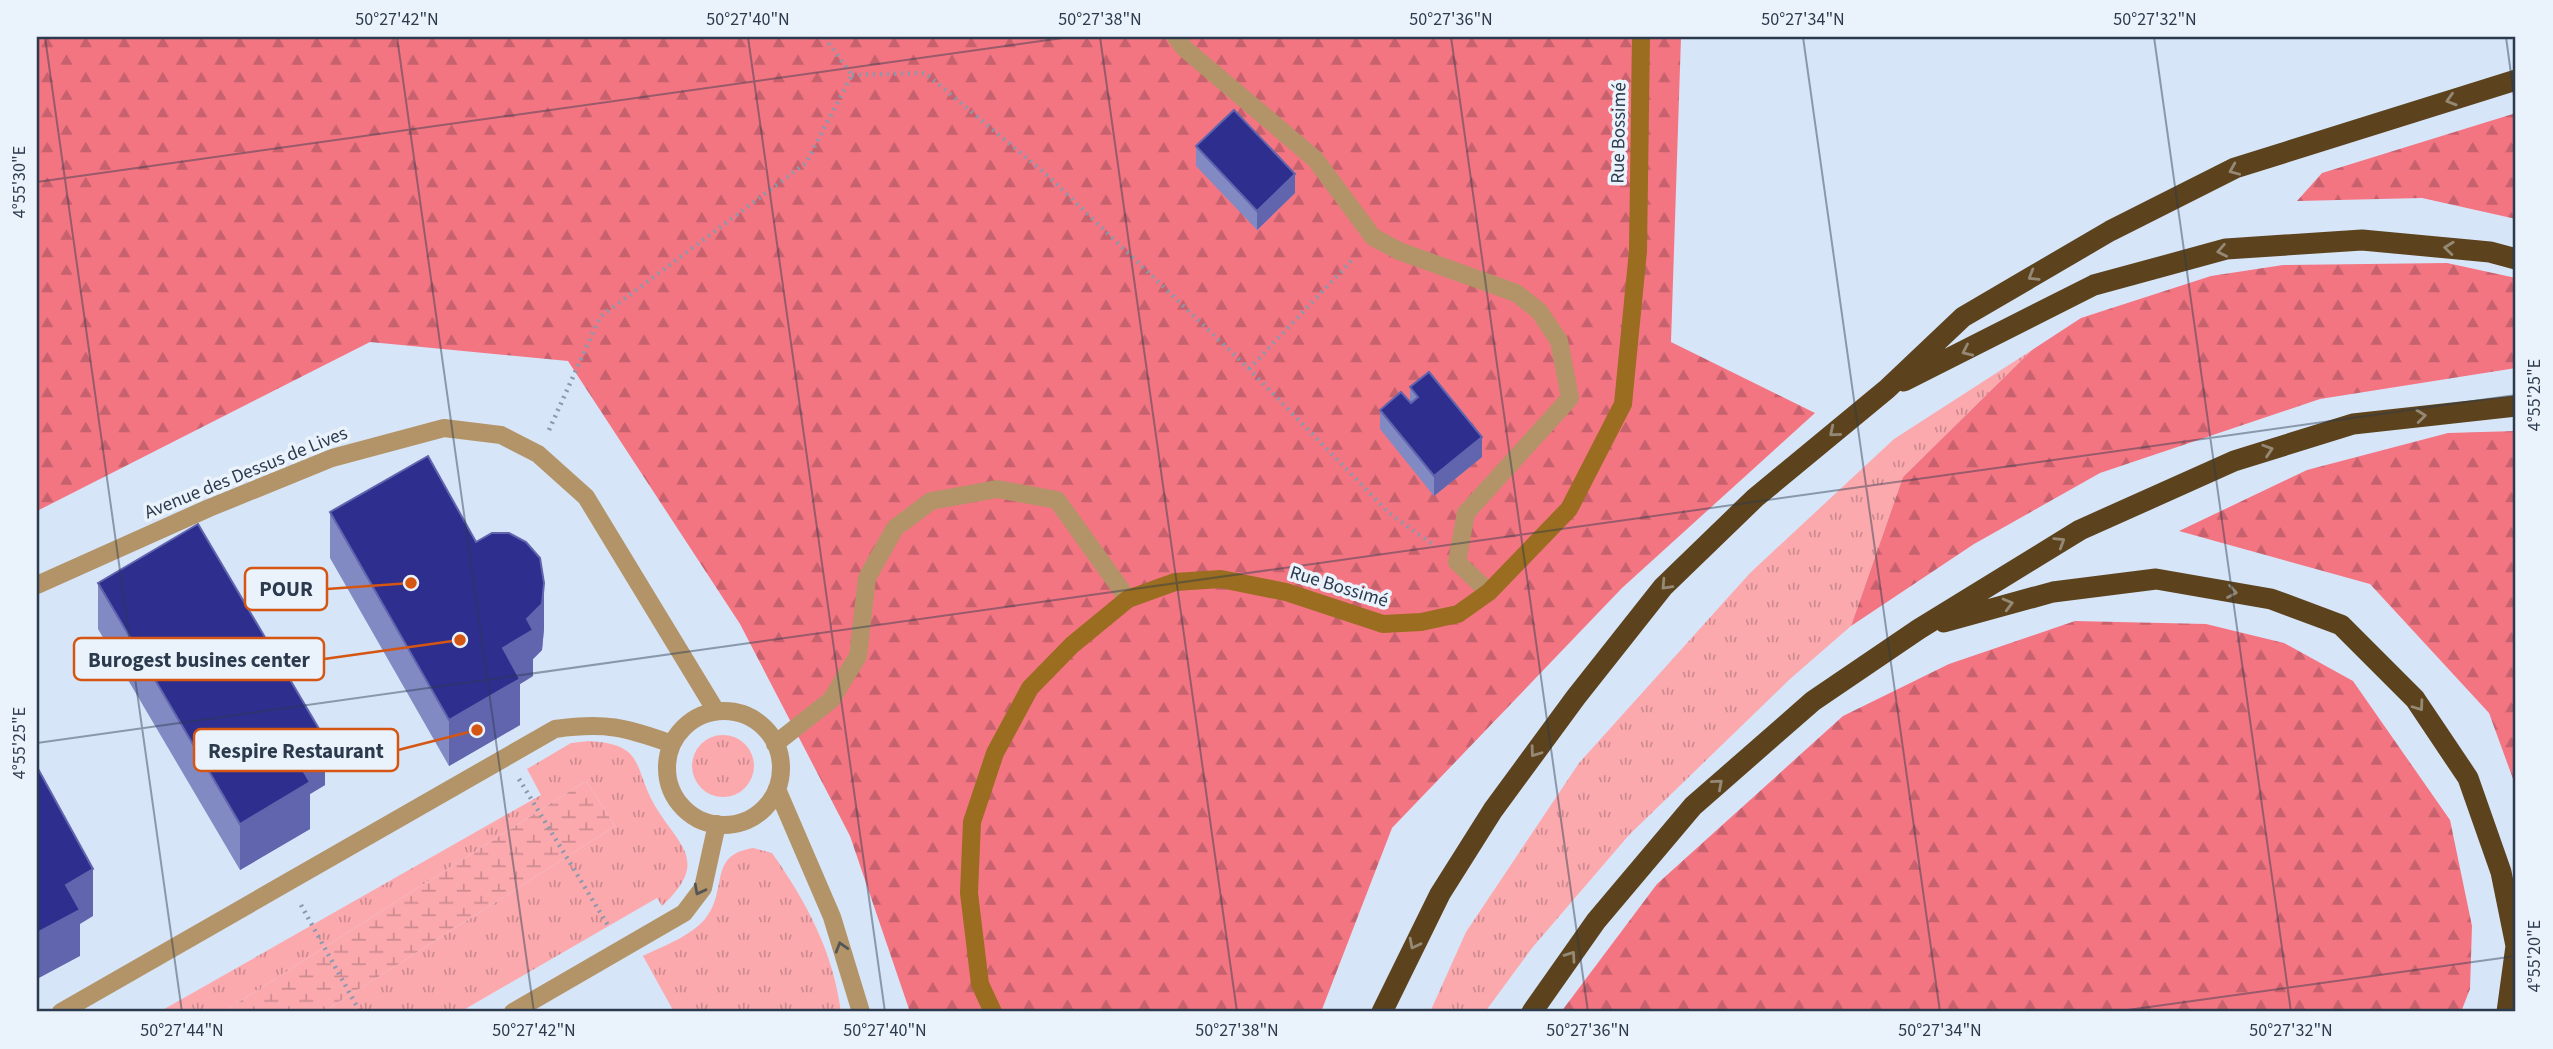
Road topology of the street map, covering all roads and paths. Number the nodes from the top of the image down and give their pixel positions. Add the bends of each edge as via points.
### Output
1 (824, 37) edge
2 (1176, 37) edge
3 (1641, 37) edge
4 (852, 75) junction
5 (2516, 80) edge
6 (1373, 237) junction
7 (2516, 259) edge
8 (1249, 369) junction
9 (1887, 389) junction
10 (2516, 406) edge
11 (538, 454) junction
12 (1457, 562) junction
13 (37, 585) edge
14 (1489, 592) junction
15 (1128, 599) junction
16 (1919, 629) junction
17 (716, 711) junction
18 (672, 744) junction
19 (775, 744) junction
20 (777, 789) junction
21 (536, 807) dead end
22 (717, 824) junction
23 (288, 883) junction
24 (621, 949) junction
25 (1391, 989) junction
26 (61, 1012) edge
27 (360, 1012) edge
28 (513, 1012) edge
29 (861, 1012) edge
30 (993, 1012) edge
31 (1375, 1012) edge
32 (1382, 1012) edge
33 (1532, 1012) edge
34 (2507, 1012) edge

1 - 4 path
2 - 6 street via 1315,159
3 - 14 street, Rue Bossimé via 1638,251 1623,404 1569,509
4 - 8 path via 925,73 1047,175
4 - 11 path via 806,163 600,317
5 -> 9 highway via 2235,168 2110,231 1963,317
6 - 8 path
6 - 12 street via 1399,251 1516,293 1539,311 1559,341 1570,398 1466,513
7 -> 9 highway via 2362,240 2226,249 2094,285
8 - 12 path via 1389,513
9 -> 25 highway via 1755,498 1663,587 1493,810 1440,894
16 -> 10 highway via 2080,530 2234,461 2353,424
11 - 13 street, Avenue des Dessus de Lives via 501,435 444,428 344,454
11 - 17 street, Avenue des Dessus de Lives via 586,497
12 - 14 street
14 - 15 street, Rue Bossimé via 1458,614 1382,624 1286,592 1220,579 1175,582
15 - 19 street via 1057,500 997,489 931,501 895,527 867,578 858,656 831,700
15 - 30 street, Rue Bossimé via 1072,645 1030,688 995,753 972,822 969,893 980,984
33 -> 16 highway via 1596,920 1693,806 1813,701
16 -> 34 highway via 2053,592 2156,579 2271,599 2341,625 2415,699 2469,778 2501,873 2516,946
17 - 18 street via 689,723
17 - 19 street via 754,719
18 - 22 street via 669,785 679,803 693,816
18 - 23 street via 629,728 594,724 555,729
19 - 20 street via 781,769
20 - 22 street via 766,806 750,818
29 -> 20 street via 832,917
21 - 24 path
22 -> 24 street via 703,888 684,913
23 - 26 street
23 - 27 path
24 - 28 street
25 - 31 street
25 - 32 highway

